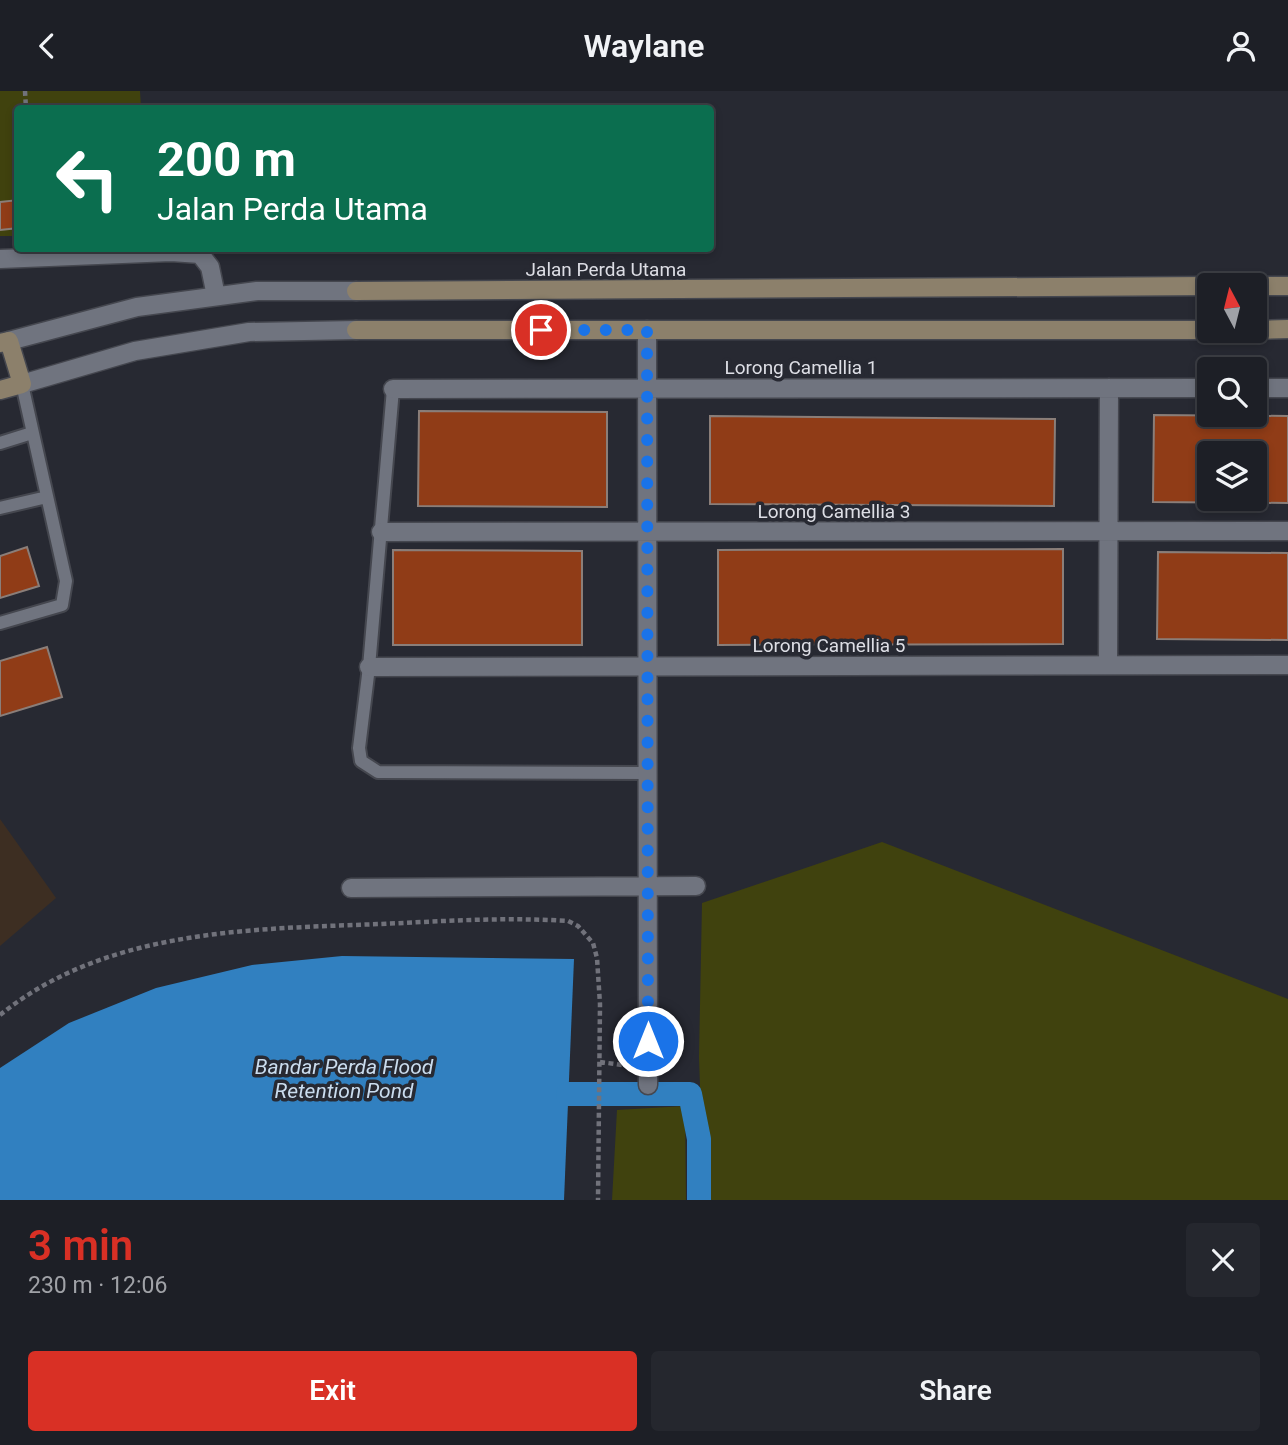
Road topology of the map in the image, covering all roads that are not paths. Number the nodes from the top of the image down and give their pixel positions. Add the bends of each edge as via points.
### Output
1 (0, 259) edge
2 (1197, 286) edge
3 (1267, 286) edge
4 (1288, 286) edge
5 (216, 296) junction
6 (1288, 329) edge
7 (647, 330) junction
8 (1197, 330) edge
9 (1267, 330) edge
10 (5, 342) edge
11 (22, 384) junction
12 (1109, 388) junction
13 (1197, 388) edge
14 (1267, 388) edge
15 (1288, 388) edge
16 (393, 389) joint
17 (648, 389) junction
18 (0, 390) edge
19 (32, 433) junction
20 (0, 443) edge
21 (47, 497) junction
22 (0, 508) edge
23 (1108, 531) junction
24 (1288, 531) edge
25 (381, 532) junction
26 (648, 532) junction
27 (0, 623) edge
28 (1108, 665) junction
29 (1288, 665) edge
30 (369, 667) junction
31 (648, 667) junction
32 (648, 773) junction
33 (648, 886) junction
34 (696, 886) dead end
35 (351, 888) dead end
36 (648, 1085) dead end

1 - 5 street via 200,254 210,267
2 - 5 street, Jalan Perda Utama via 257,291
3 - 4 street
5 - 10 street, Jalan Perda Utama via 137,307
6 - 9 street
7 - 8 street
7 - 11 street via 249,332 135,351
7 - 17 street
10 - 11 street
11 - 18 street
11 - 19 lane
12 - 13 street, Lorong Camellia 1
12 - 17 street, Lorong Camellia 1
12 - 23 street
14 - 15 street
16 - 17 street, Lorong Camellia 1
16 - 25 lane
17 - 26 street
19 - 20 lane
19 - 21 lane
21 - 22 lane
21 - 27 lane via 66,581 62,605
23 - 24 street, Lorong Camellia 3
23 - 26 street, Lorong Camellia 3
23 - 28 street
25 - 26 street, Lorong Camellia 3
25 - 30 lane
26 - 31 street
28 - 29 street, Lorong Camellia 5
28 - 31 street, Lorong Camellia 5
30 - 31 street, Lorong Camellia 5
30 - 32 lane via 359,748 361,761 378,772
31 - 32 street
32 - 33 street
33 - 34 street
33 - 35 street
33 - 36 street

